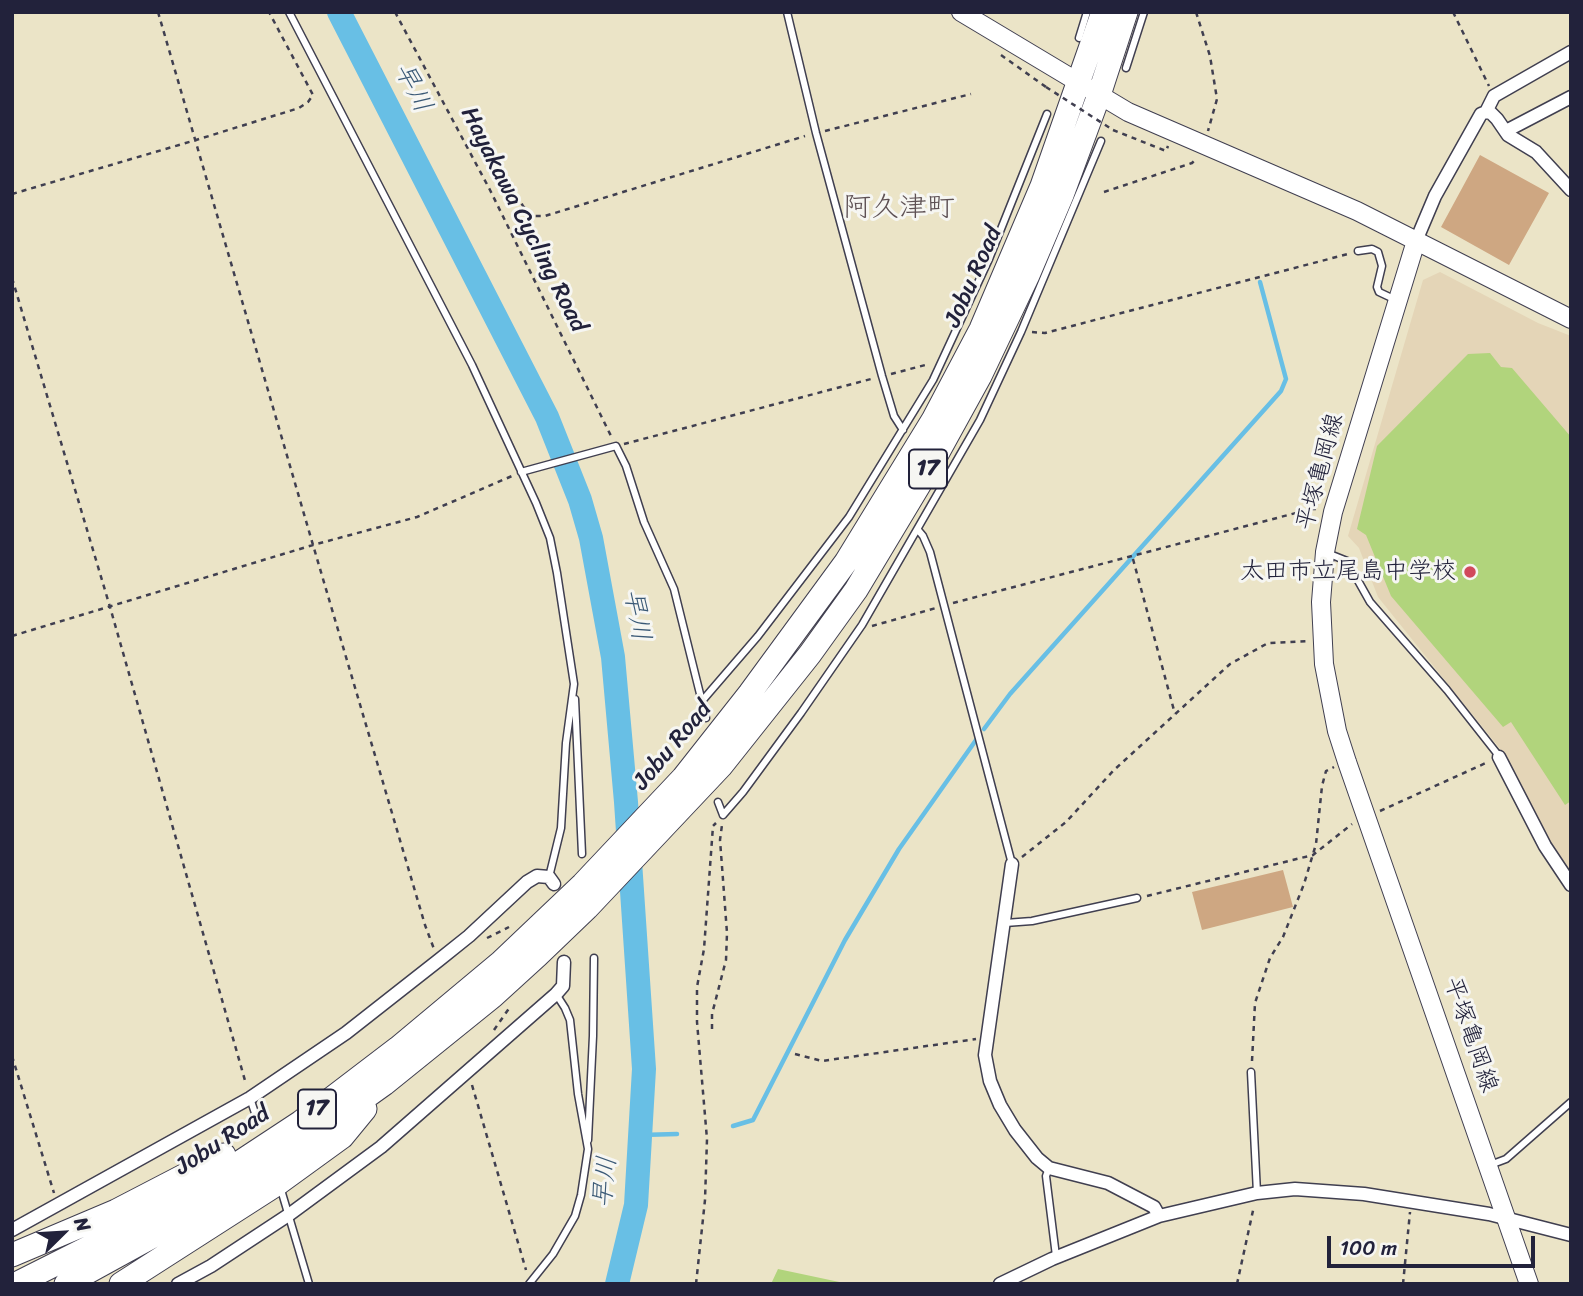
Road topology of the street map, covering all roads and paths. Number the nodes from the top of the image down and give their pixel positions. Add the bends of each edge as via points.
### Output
1 (158, 12) edge
2 (269, 12) edge
3 (289, 12) edge
4 (395, 12) edge
5 (787, 12) edge
6 (961, 12) edge
7 (1087, 12) edge
8 (1103, 12) edge
9 (1126, 12) edge
10 (1144, 12) edge
11 (1452, 12) edge
12 (1079, 38) dead end
13 (1571, 52) edge
14 (1003, 58) dead end
15 (1126, 68) dead end
16 (1089, 89) junction
17 (971, 94) dead end
18 (1493, 96) junction
19 (1571, 97) edge
20 (1486, 112) junction
21 (1047, 114) dead end
22 (1506, 131) junction
23 (816, 133) junction
24 (196, 139) junction
25 (1101, 141) dead end
26 (1168, 146) dead end
27 (512, 186) dead end
28 (1571, 190) edge
29 (12, 194) edge
30 (1069, 199) junction
31 (1416, 241) junction
32 (1358, 251) joint
33 (12, 278) edge
34 (1397, 301) junction
35 (1571, 318) edge
36 (971, 324) junction
37 (1021, 332) junction
38 (939, 366) junction
39 (882, 376) junction
40 (903, 430) junction
41 (614, 447) junction
42 (523, 471) junction
43 (1333, 512) junction
44 (918, 530) junction
45 (313, 545) junction
46 (1325, 552) junction
47 (1132, 557) junction
48 (944, 606) junction
49 (110, 607) junction
50 (862, 625) junction
51 (12, 636) edge
52 (1322, 640) junction
53 (574, 684) junction
54 (702, 701) junction
55 (1175, 714) junction
56 (706, 718) dead end
57 (1499, 757) junction
58 (1347, 762) junction
59 (718, 802) dead end
60 (1365, 814) junction
61 (723, 815) junction
62 (582, 854) dead end
63 (1313, 855) junction
64 (1012, 864) junction
65 (552, 881) joint
66 (1571, 885) edge
67 (1137, 898) joint
68 (1005, 923) junction
69 (594, 958) dead end
70 (439, 960) junction
71 (564, 962) dead end
72 (556, 994) junction
73 (712, 1029) dead end
74 (986, 1040) junction
75 (398, 1048) junction
76 (795, 1054) dead end
77 (12, 1056) edge
78 (1251, 1072) joint
79 (467, 1073) junction
80 (384, 1084) junction
81 (250, 1098) junction
82 (1571, 1102) edge
83 (256, 1116) dead end
84 (588, 1149) junction
85 (1489, 1166) junction
86 (1049, 1168) junction
87 (282, 1193) dead end
88 (1256, 1193) junction
89 (1411, 1202) junction
90 (58, 1206) junction
91 (290, 1214) junction
92 (1159, 1216) junction
93 (1507, 1219) junction
94 (12, 1230) edge
95 (1571, 1234) edge
96 (12, 1255) edge
97 (1056, 1257) junction
98 (1029, 1278) edge
99 (530, 1282) edge
100 (16, 1284) edge
101 (66, 1284) edge
102 (121, 1284) edge
103 (178, 1284) edge
104 (309, 1284) edge
105 (696, 1284) edge
106 (1000, 1284) edge
107 (1237, 1284) edge
108 (1403, 1284) edge
109 (1529, 1284) edge

1 - 24 path
2 - 24 path via 313,95 299,108
3 - 42 lane
4 - 41 path, Hayakawa Cycling Road via 490,190
5 - 23 lane
6 - 16 main road
7 - 12 lane
8 - 16 highway, Jobu Road / 17
9 - 16 highway, Jobu Road / 17
10 - 15 lane
11 - 18 path
13 - 18 street
14 - 26 path, bridge via 1113,130 1161,150
16 - 30 highway, Jobu Road / 17
16 - 31 main road via 1168,132 1357,211
16 - 36 highway, Jobu Road / 17
17 - 23 path
18 - 20 street
19 - 22 street
20 - 22 street
20 - 31 street via 1435,196
21 - 36 lane via 989,259
22 - 28 street via 1536,152
23 - 27 path via 545,216 532,216
23 - 39 lane
24 - 29 path
24 - 45 path
25 - 30 lane
30 - 37 lane
30 - 80 highway, Jobu Road / 17 via 931,465 862,580 803,664 688,802 587,908 493,996
31 - 34 main road, 平塚亀岡線
31 - 35 main road
32 - 34 lane via 1378,252 1382,266 1377,287
32 - 37 path via 1045,332
33 - 49 path
34 - 43 main road, 平塚亀岡線
36 - 38 lane
36 - 75 highway, Jobu Road / 17 via 933,420 846,562 683,778 501,962
37 - 44 lane via 980,420
38 - 39 path via 929,364
38 - 40 lane
39 - 40 lane
39 - 41 path
40 - 54 lane via 849,517
41 - 42 lane
41 - 54 lane via 626,466 644,522 674,589
42 - 45 path via 417,517
42 - 53 lane via 550,538
43 - 46 main road, 平塚亀岡線
43 - 47 path via 1311,509
44 - 48 lane via 927,543
44 - 50 lane
45 - 49 path
45 - 70 path
46 - 52 main road, 平塚亀岡線
46 - 57 lane via 1346,561 1370,602
47 - 48 path
47 - 55 path
48 - 50 path
48 - 64 lane
49 - 51 path
49 - 81 path
50 - 61 lane
52 - 55 path via 1268,643 1230,664
52 - 58 main road, 平塚亀岡線 via 1332,707
53 - 62 lane
53 - 65 lane
54 - 56 lane
55 - 64 path via 1066,822
57 - 60 path via 1381,811
57 - 66 street via 1545,846
58 - 60 main road, 平塚亀岡線
58 - 63 path via 1326,771
59 - 61 lane
60 - 63 path
60 - 85 main road, 平塚亀岡線
61 - 73 path via 720,840 726,960
61 - 105 path via 713,826 697,987 707,1139
63 - 67 path
63 - 78 path via 1255,1003
64 - 68 street
65 - 70 street via 537,876 527,882
67 - 68 lane
68 - 74 street
69 - 84 lane
70 - 81 street
71 - 72 street via 563,986
72 - 79 street
72 - 84 lane via 570,1020
74 - 76 path via 822,1061
74 - 86 street via 990,1080 1000,1105
75 - 96 highway via 349,1073 211,1164
75 - 100 highway, Jobu Road / 17 via 301,1122 181,1200
77 - 90 path
78 - 88 lane
79 - 91 street via 381,1147
79 - 99 path
80 - 101 highway, Jobu Road / 17 via 258,1174
80 - 102 highway via 342,1137
81 - 83 lane
81 - 90 street
82 - 85 lane via 1506,1159
84 - 99 lane via 575,1216 560,1245
85 - 93 main road, 平塚亀岡線
86 - 92 street via 1108,1183 1154,1207
86 - 97 lane via 1045,1176
87 - 91 lane
88 - 89 street via 1329,1190
88 - 92 street
88 - 107 path
89 - 93 street
89 - 108 path
90 - 94 street
91 - 103 street
91 - 104 lane
92 - 97 street
93 - 95 street
93 - 109 main road, 平塚亀岡線
97 - 98 street
98 - 106 street

